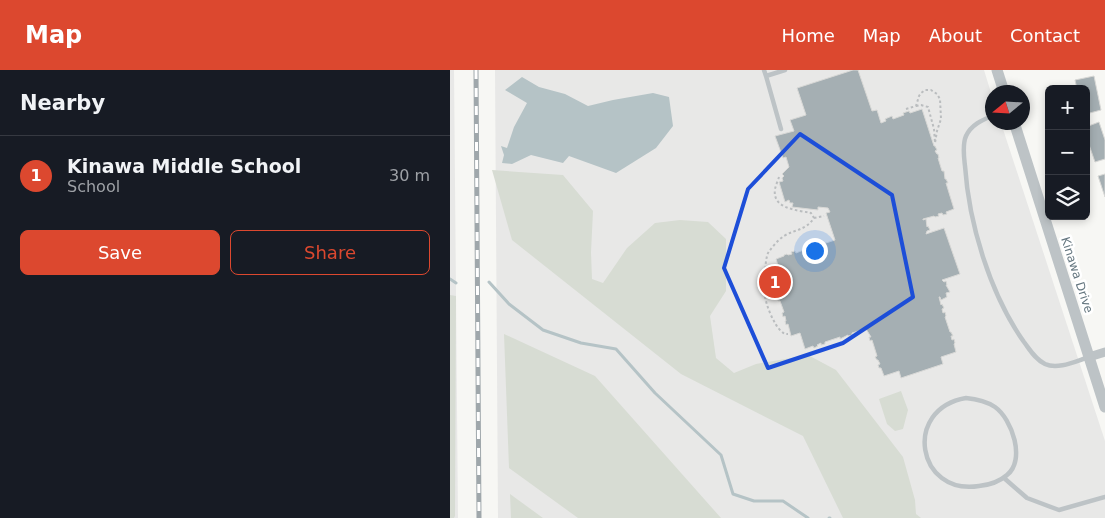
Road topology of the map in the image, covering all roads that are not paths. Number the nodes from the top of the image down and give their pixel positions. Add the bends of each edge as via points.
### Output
1 (764, 70) edge
2 (785, 70) edge
3 (996, 70) edge
4 (766, 76) junction
5 (1001, 85) edge
6 (985, 119) edge
7 (781, 128) dead end
8 (1017, 130) edge
9 (1105, 352) edge
10 (1089, 357) junction
11 (1105, 407) edge
12 (1004, 478) junction
13 (1105, 496) edge

1 - 4 lane
2 - 4 lane
3 - 5 street
4 - 7 lane
6 - 10 lane via 969,130 965,138 966,184 990,274 1005,310 1035,358 1052,366
8 - 10 street, Kinawa Drive
9 - 10 street
10 - 11 street, Kinawa Drive
12 - 12 lane via 1011,472 1016,453 1008,421 997,408 982,400 966,398 950,402 937,412 928,426 925,442 927,458 936,472 948,482 964,487 988,485
12 - 13 lane via 1026,498 1059,510

